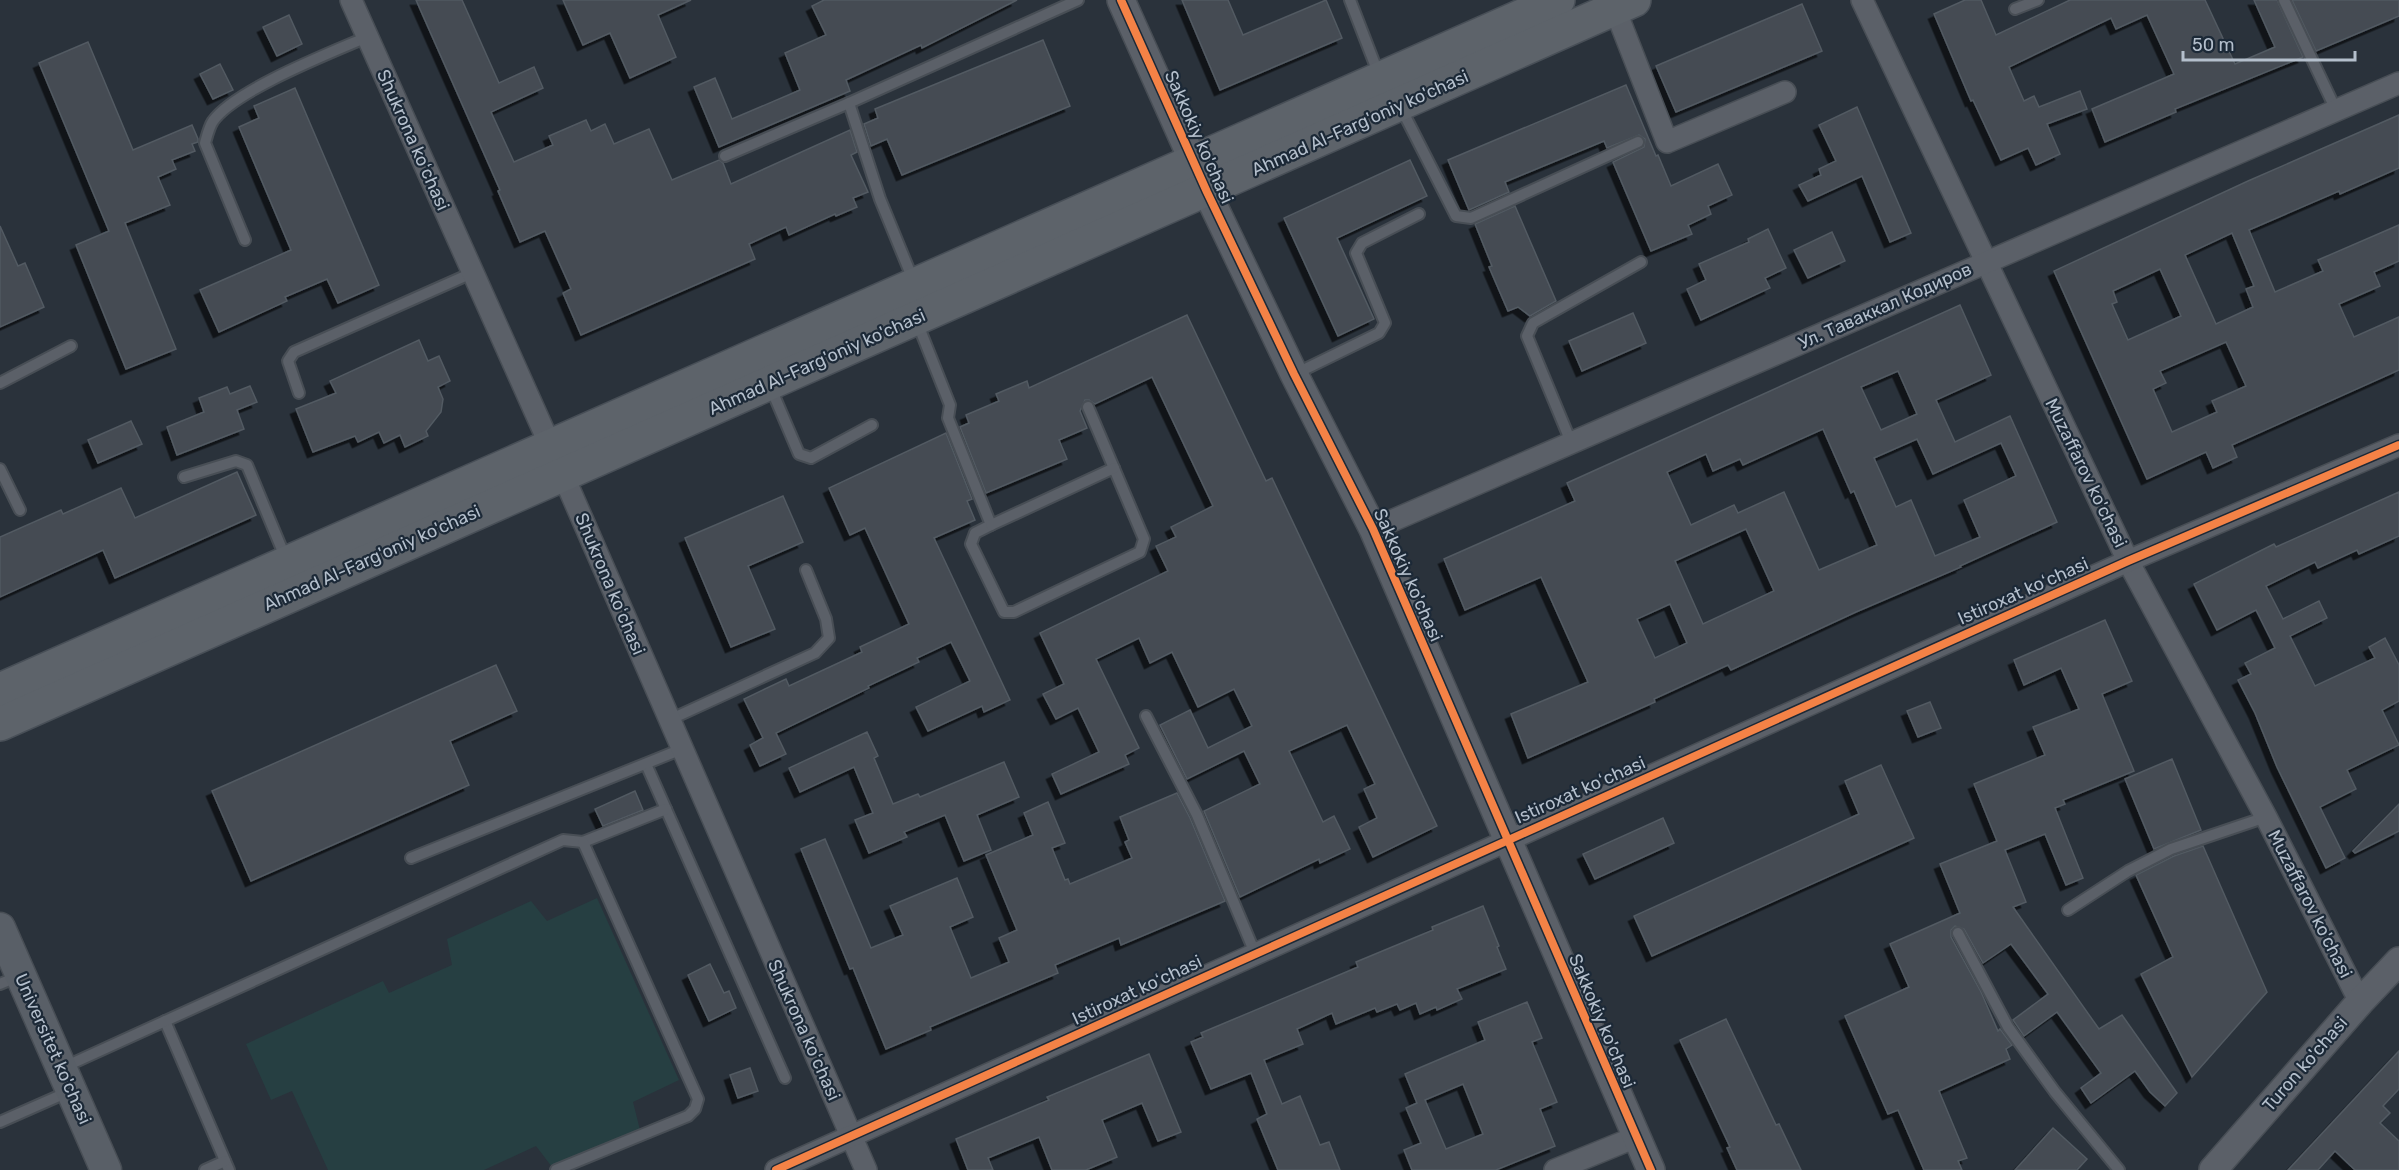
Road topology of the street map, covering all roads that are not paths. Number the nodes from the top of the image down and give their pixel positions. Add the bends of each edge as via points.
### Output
1 (351, 0) edge
2 (1078, 0) edge
3 (1121, 0) edge
4 (1350, 0) edge
5 (1558, 0) edge
6 (1862, 0) edge
7 (2038, 0) edge
8 (2284, 0) edge
9 (1624, 4) edge
10 (2015, 9) dead end
11 (367, 36) junction
12 (2399, 84) edge
13 (1390, 92) junction
14 (1785, 92) dead end
15 (849, 103) junction
16 (2336, 110) junction
17 (1638, 142) dead end
18 (725, 156) dead end
19 (1200, 177) junction
20 (1419, 214) dead end
21 (245, 240) dead end
22 (1641, 262) dead end
23 (1985, 262) junction
24 (472, 273) junction
25 (915, 285) junction
26 (916, 319) junction
27 (71, 346) dead end
28 (1294, 374) junction
29 (0, 383) edge
30 (768, 383) junction
31 (298, 393) dead end
32 (1088, 406) dead end
33 (872, 425) dead end
34 (1571, 442) junction
35 (2399, 445) edge
36 (556, 459) junction
37 (0, 468) edge
38 (1114, 468) junction
39 (184, 477) dead end
40 (20, 510) dead end
41 (991, 525) junction
42 (1372, 529) junction
43 (2128, 561) junction
44 (287, 562) junction
45 (806, 570) dead end
46 (0, 690) edge
47 (1146, 716) dead end
48 (669, 720) junction
49 (0, 724) edge
50 (682, 749) junction
51 (646, 764) junction
52 (666, 809) junction
53 (2266, 818) junction
54 (1507, 839) junction
55 (583, 842) junction
56 (411, 858) dead end
57 (2068, 910) dead end
58 (0, 928) edge
59 (1958, 933) dead end
60 (1255, 953) junction
61 (2399, 961) edge
62 (10, 980) edge
63 (2360, 1002) junction
64 (165, 1021) junction
65 (785, 1078) dead end
66 (66, 1079) junction
67 (0, 1122) edge
68 (1636, 1137) junction
69 (851, 1138) junction
70 (227, 1166) edge
71 (106, 1170) edge
72 (205, 1170) edge
73 (556, 1170) edge
74 (776, 1170) edge
75 (866, 1170) edge
76 (1555, 1170) edge
77 (1651, 1170) edge
78 (2119, 1170) edge
79 (2213, 1170) edge

1 - 11 street, Shukrona koʻchasi
2 - 15 lane
3 - 19 street, Sakkokiy ko'chasi
4 - 13 lane
5 - 13 main road, Ahmad Al-Farg'oniy ko'chasi
6 - 23 street, Muzaffarov ko'chasi
7 - 10 lane
8 - 16 lane
9 - 13 main road, Ahmad Al-Farg'oniy ko'chasi
9 - 14 street via 1667,142
11 - 21 lane via 239,98 212,121 205,143
11 - 24 street, Shukrona koʻchasi
12 - 16 street, Ул. Таваккал Кодиров
13 - 17 lane via 1456,216 1471,218
13 - 19 main road, Ahmad Al-Farg'oniy ko'chasi
15 - 18 lane
15 - 25 lane via 880,199
16 - 23 street, Ул. Таваккал Кодиров
19 - 25 main road, Ahmad Al-Farg'oniy ko'chasi
19 - 26 main road, Ahmad Al-Farg'oniy ko'chasi
19 - 28 street, Sakkokiy ko'chasi
20 - 28 lane via 1362,243 1356,253 1385,323 1379,333
22 - 34 lane via 1533,323 1527,336
23 - 34 street, Ул. Таваккал Кодиров
23 - 43 street, Muzaffarov ko'chasi
24 - 31 lane via 294,352 288,361
24 - 36 street, Shukrona koʻchasi
25 - 36 main road, Ahmad Al-Farg'oniy ko'chasi
26 - 30 main road, Ahmad Al-Farg'oniy ko'chasi
26 - 41 lane via 950,405 948,418
27 - 29 lane
28 - 42 street, Sakkokiy ko'chasi
30 - 33 lane via 799,454 811,458
30 - 36 main road, Ahmad Al-Farg'oniy ko'chasi
32 - 38 lane
34 - 42 street, Ул. Таваккал Кодиров
35 - 43 street, Istiroxat koʻchasi
36 - 44 main road, Ahmad Al-Farg'oniy ko'chasi
36 - 48 street, Shukrona koʻchasi
36 - 49 main road, Ahmad Al-Farg'oniy ko'chasi
37 - 40 lane
38 - 41 lane
38 - 41 lane via 1144,539 1140,552 1014,612 1004,612 971,544 975,533
39 - 44 lane via 236,461 247,465
42 - 54 street, Sakkokiy ko'chasi
43 - 53 street, Muzaffarov ko'chasi
43 - 54 street, Istiroxat koʻchasi
44 - 46 main road, Ahmad Al-Farg'oniy ko'chasi
45 - 48 lane via 826,619 829,638 815,653
47 - 60 lane via 1197,815
48 - 50 street, Shukrona koʻchasi
50 - 51 lane
50 - 69 street, Shukrona koʻchasi
51 - 52 lane
51 - 56 lane
52 - 55 lane
52 - 65 lane
53 - 57 lane via 2171,849
53 - 63 street, Muzaffarov ko'chasi
54 - 60 street, Istiroxat koʻchasi
54 - 68 street, Sakkokiy ko'chasi
55 - 64 lane via 563,840
55 - 73 lane via 698,1099 688,1116
58 - 62 main road, Universitet ko'chasi
59 - 78 lane via 2008,1027
60 - 69 street, Istiroxat koʻchasi
61 - 63 street, Turon ko'chasi
62 - 66 main road, Universitet ko'chasi
63 - 79 street, Turon ko'chasi
64 - 66 lane
64 - 70 lane
66 - 67 lane
66 - 71 main road, Universitet ko'chasi
68 - 76 street
68 - 77 street, Sakkokiy ko'chasi
69 - 74 street, Istiroxat koʻchasi
69 - 75 street, Shukrona koʻchasi
70 - 72 lane

